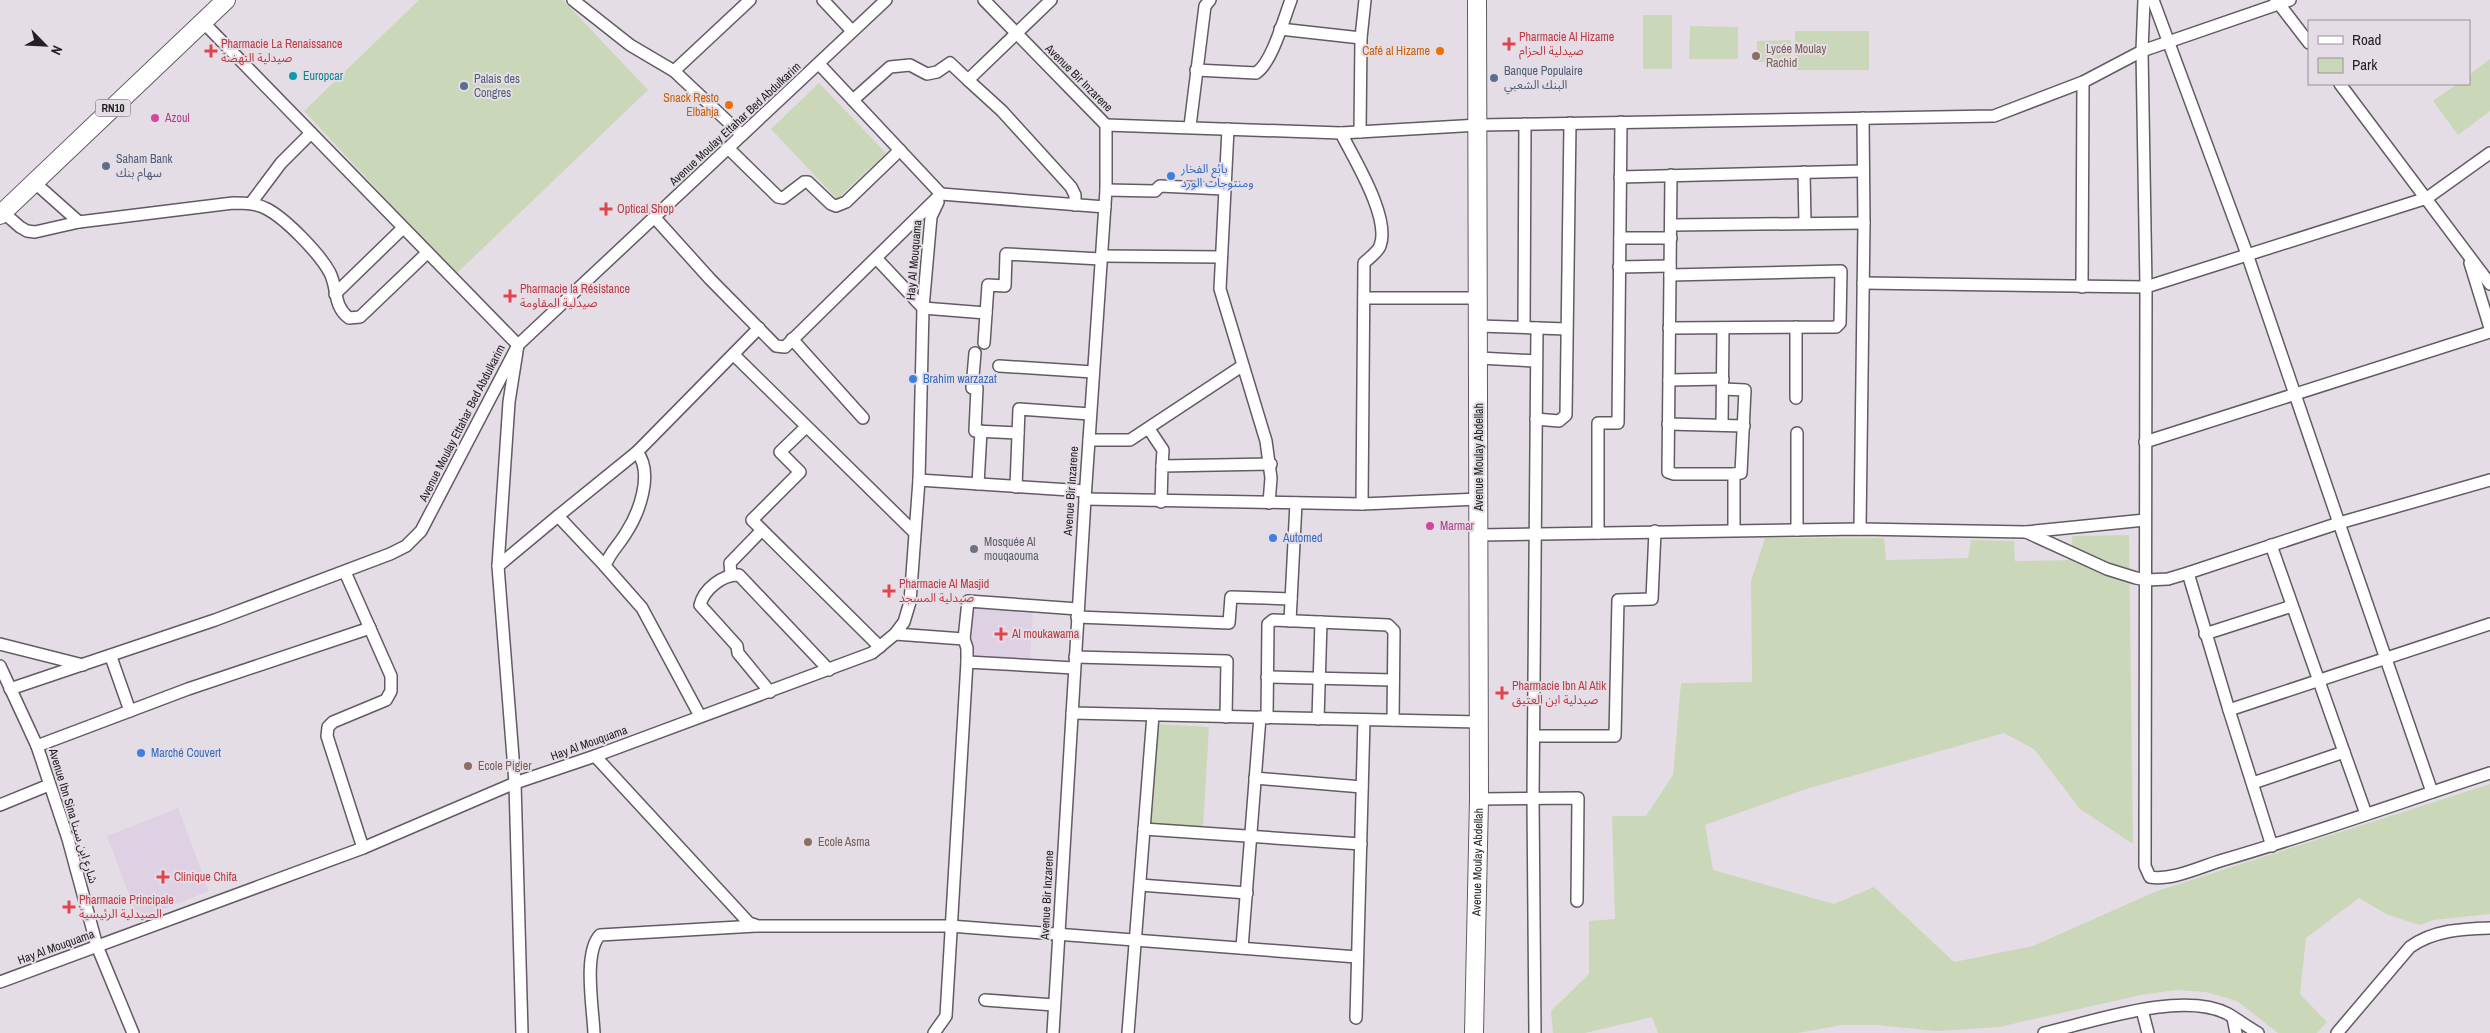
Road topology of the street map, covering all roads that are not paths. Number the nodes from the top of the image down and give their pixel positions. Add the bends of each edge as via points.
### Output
1 (226, 0) edge
2 (572, 0) edge
3 (750, 0) edge
4 (823, 0) edge
5 (886, 0) edge
6 (984, 0) edge
7 (1051, 0) edge
8 (1291, 0) edge
9 (1365, 0) edge
10 (1477, 0) edge
11 (2144, 0) edge
12 (2153, 0) edge
13 (2290, 0) edge
14 (1204, 2) edge
15 (2277, 2) edge
16 (203, 22) junction
17 (1280, 29) junction
18 (852, 32) junction
19 (1015, 33) junction
20 (1361, 38) junction
21 (2168, 42) junction
22 (2308, 42) edge
23 (2142, 51) junction
24 (819, 64) junction
25 (1196, 70) junction
26 (674, 71) junction
27 (968, 80) junction
28 (2083, 82) junction
29 (2341, 85) edge
30 (853, 100) junction
31 (1862, 118) junction
32 (1621, 122) junction
33 (1570, 123) junction
34 (1106, 124) junction
35 (1526, 124) junction
36 (1479, 125) junction
37 (1190, 126) junction
38 (1228, 128) junction
39 (1360, 132) junction
40 (311, 133) junction
41 (1341, 133) junction
42 (742, 134) junction
43 (728, 148) junction
44 (900, 150) junction
45 (2490, 153) edge
46 (1804, 172) junction
47 (1863, 172) junction
48 (1671, 175) junction
49 (1620, 177) junction
50 (34, 182) junction
51 (1224, 188) junction
52 (1106, 190) junction
53 (941, 194) junction
54 (2428, 198) junction
55 (251, 203) junction
56 (1075, 205) junction
57 (1105, 208) junction
58 (2, 214) edge
59 (655, 218) junction
60 (79, 222) junction
61 (1864, 222) junction
62 (1805, 223) junction
63 (1671, 225) junction
64 (403, 228) junction
65 (1620, 238) junction
66 (1671, 238) junction
67 (426, 253) junction
68 (2248, 254) junction
69 (2468, 255) junction
70 (1221, 257) junction
71 (877, 258) junction
72 (1102, 258) junction
73 (1619, 267) junction
74 (1863, 270) junction
75 (1670, 271) junction
76 (1841, 271) junction
77 (1863, 283) junction
78 (2490, 284) edge
79 (2082, 287) junction
80 (2146, 287) junction
81 (335, 294) junction
82 (1364, 298) junction
83 (1479, 298) junction
84 (923, 308) junction
85 (986, 313) junction
86 (1479, 326) junction
87 (1524, 327) junction
88 (1796, 327) junction
89 (759, 328) junction
90 (1537, 328) junction
91 (1669, 328) junction
92 (1723, 328) junction
93 (2490, 328) edge
94 (1566, 329) junction
95 (2490, 332) edge
96 (792, 339) junction
97 (984, 343) dead end
98 (518, 344) junction
99 (975, 353) dead end
100 (734, 355) junction
101 (1479, 358) junction
102 (1536, 361) junction
103 (999, 366) dead end
104 (1242, 366) junction
105 (1093, 372) junction
106 (1669, 380) junction
107 (1723, 384) junction
108 (2295, 392) junction
109 (1796, 398) dead end
110 (1090, 414) junction
111 (863, 418) dead end
112 (1536, 419) junction
113 (1668, 424) junction
114 (1722, 425) junction
115 (1744, 426) junction
116 (806, 427) junction
117 (1149, 429) junction
118 (981, 431) junction
119 (1018, 433) junction
120 (1797, 433) dead end
121 (1089, 440) junction
122 (2145, 442) junction
123 (637, 452) junction
124 (1271, 464) junction
125 (1162, 466) junction
126 (1734, 474) junction
127 (919, 480) junction
128 (2490, 480) edge
129 (978, 484) junction
130 (1016, 486) junction
131 (1085, 495) junction
132 (1479, 499) junction
133 (1160, 502) junction
134 (1269, 503) junction
135 (1296, 503) junction
136 (1362, 504) junction
137 (558, 516) junction
138 (2145, 520) junction
139 (2339, 523) junction
140 (1860, 529) junction
141 (762, 530) junction
142 (1734, 530) junction
143 (1797, 530) junction
144 (914, 532) junction
145 (1655, 532) junction
146 (2026, 532) junction
147 (1598, 533) junction
148 (1534, 534) junction
149 (1479, 535) junction
150 (2271, 545) junction
151 (498, 566) junction
152 (605, 566) junction
153 (346, 572) junction
154 (731, 574) junction
155 (2188, 574) junction
156 (2146, 580) junction
157 (1292, 599) junction
158 (2292, 606) junction
159 (1078, 613) junction
160 (1290, 621) junction
161 (1321, 622) junction
162 (2490, 624) edge
163 (370, 628) junction
164 (895, 634) junction
165 (2205, 634) junction
166 (964, 639) junction
167 (0, 644) edge
168 (880, 647) junction
169 (111, 657) junction
170 (2386, 658) junction
171 (967, 662) junction
172 (1075, 662) junction
173 (84, 665) junction
174 (0, 666) edge
175 (829, 670) junction
176 (1267, 677) junction
177 (1319, 678) junction
178 (1393, 680) junction
179 (2318, 681) junction
180 (10, 689) junction
181 (770, 692) junction
182 (2229, 710) junction
183 (130, 711) junction
184 (1072, 713) junction
185 (1153, 715) junction
186 (700, 716) junction
187 (1226, 717) junction
188 (1263, 718) junction
189 (1318, 719) junction
190 (1364, 720) junction
191 (1393, 720) junction
192 (1479, 722) junction
193 (1534, 736) junction
194 (37, 746) junction
195 (2344, 752) junction
196 (595, 756) junction
197 (2490, 773) edge
198 (1255, 778) junction
199 (515, 783) junction
200 (2252, 783) junction
201 (49, 785) junction
202 (1362, 787) junction
203 (2432, 792) junction
204 (1479, 799) junction
205 (1533, 799) junction
206 (0, 805) edge
207 (2366, 814) junction
208 (1144, 829) junction
209 (1251, 838) junction
210 (1361, 844) junction
211 (2272, 846) junction
212 (363, 848) junction
213 (1140, 885) junction
214 (1247, 893) junction
215 (1577, 901) dead end
216 (758, 926) junction
217 (950, 926) junction
218 (2490, 928) edge
219 (1059, 933) junction
220 (1135, 940) junction
221 (97, 946) junction
222 (1242, 948) junction
223 (1357, 957) junction
224 (0, 982) edge
225 (985, 1000) dead end
226 (1054, 1005) junction
227 (2142, 1010) junction
228 (1356, 1018) dead end
229 (2233, 1018) junction
230 (2090, 1028) edge
231 (133, 1033) edge
232 (522, 1033) edge
233 (594, 1033) edge
234 (934, 1033) edge
235 (1053, 1033) edge
236 (1128, 1033) edge
237 (1474, 1033) edge
238 (1535, 1033) edge
239 (2044, 1033) edge
240 (2148, 1033) edge
241 (2236, 1033) edge
242 (2258, 1033) edge
243 (2338, 1033) edge

1 - 16 main road, RN10
2 - 26 street via 630,45
3 - 26 street
4 - 18 street
5 - 18 street, Avenue Moulay Ettahar Bed Abdulkarim
6 - 19 street, Avenue Bir Inzarene
7 - 19 street
8 - 17 street
9 - 20 street
10 - 36 main road, Avenue Moulay Abdellah
11 - 23 street
12 - 21 street
13 - 15 street
14 - 25 street
15 - 21 street
15 - 22 street
16 - 40 street
16 - 50 main road, RN10
17 - 20 street
17 - 25 street via 1267,60 1256,73
18 - 24 street, Avenue Moulay Ettahar Bed Abdulkarim
19 - 27 street
19 - 34 street, Avenue Bir Inzarene
20 - 39 street
21 - 23 street
21 - 68 street
23 - 28 street
23 - 80 street
24 - 30 street
24 - 42 street, Avenue Moulay Ettahar Bed Abdulkarim
25 - 37 street
26 - 42 street
27 - 30 street via 950,63 937,72 926,74 910,65 890,67
27 - 56 street via 1002,111 1071,187
28 - 31 street via 1994,116
28 - 79 street
29 - 54 street
30 - 44 street
31 - 32 street
31 - 47 street
32 - 33 street
32 - 49 street
33 - 35 street
33 - 94 street
34 - 37 street
34 - 52 street, Avenue Bir Inzarene
35 - 36 street
35 - 87 street
36 - 39 street
36 - 83 main road, Avenue Moulay Abdellah
37 - 38 street
38 - 41 street
38 - 51 street
39 - 41 street
40 - 55 street via 281,163
40 - 64 street
41 - 82 street via 1380,216 1383,234 1380,248 1364,262
42 - 43 street, Avenue Moulay Ettahar Bed Abdulkarim
43 - 44 street via 778,197 783,198 808,182 836,206 846,202
43 - 59 street, Avenue Moulay Ettahar Bed Abdulkarim
44 - 53 street
45 - 54 street
46 - 47 street
46 - 48 street
46 - 62 street
47 - 61 street
48 - 49 street
48 - 63 street
49 - 65 street
50 - 58 main road, RN10
50 - 60 street
51 - 52 street via 1160,186 1156,191
51 - 70 street
52 - 57 street, Avenue Bir Inzarene
53 - 56 street
53 - 71 street
53 - 84 street, Hay Al Mouquama via 931,217
54 - 68 street
54 - 69 street
55 - 60 street via 233,202
55 - 81 street via 267,209 297,234 330,272
56 - 57 street
57 - 72 street, Avenue Bir Inzarene
58 - 60 street via 27,231 36,232
59 - 89 street
59 - 98 street, Avenue Moulay Ettahar Bed Abdulkarim
61 - 62 street
61 - 74 street
62 - 63 street
63 - 66 street
64 - 67 street
64 - 81 street
65 - 66 street
65 - 73 street
66 - 75 street
67 - 81 street via 360,316 349,318 341,312
67 - 98 street
68 - 80 street
68 - 108 street
69 - 78 street
69 - 93 street
70 - 72 street
70 - 104 street via 1220,289
71 - 84 street
71 - 96 street
72 - 85 street via 1006,254 1004,286 988,285
72 - 105 street, Avenue Bir Inzarene
73 - 75 street
73 - 147 street via 1618,423 1598,423
74 - 76 street
74 - 77 street
75 - 76 street
75 - 91 street
76 - 88 street via 1839,326
77 - 79 street
77 - 140 street
79 - 80 street
80 - 122 street
82 - 83 street
82 - 136 street
83 - 86 main road, Avenue Moulay Abdellah
84 - 85 street
84 - 127 street, Hay Al Mouquama
85 - 97 street
86 - 87 street
86 - 101 main road, Avenue Moulay Abdellah
87 - 90 street
88 - 92 street
88 - 109 street
89 - 96 street via 776,346 785,347
89 - 100 street
90 - 94 street
90 - 102 street
91 - 92 street
91 - 106 street
92 - 107 street
94 - 112 street via 1566,415 1559,421
95 - 108 street
96 - 111 street
98 - 151 street via 509,402
98 - 153 street, Avenue Moulay Ettahar Bed Abdulkarim via 421,531 406,546
99 - 118 street via 972,388 977,388 975,431
100 - 116 street
100 - 123 street
101 - 102 street
101 - 132 main road, Avenue Moulay Abdellah
102 - 112 street
103 - 105 street
104 - 117 street
104 - 124 street
105 - 110 street, Avenue Bir Inzarene
106 - 107 street
106 - 113 street
107 - 114 street
107 - 115 street via 1745,390
108 - 122 street
108 - 139 street
110 - 119 street via 1019,409
110 - 121 street, Avenue Bir Inzarene
112 - 148 street
113 - 114 street
113 - 126 street via 1668,473
114 - 115 street
115 - 126 street via 1742,474
116 - 141 street via 780,452 800,472 752,520
116 - 144 street
117 - 121 street via 1130,440
117 - 125 street via 1163,450
118 - 119 street
118 - 129 street
119 - 130 street
120 - 143 street
121 - 131 street, Avenue Bir Inzarene
122 - 138 street
123 - 137 street
123 - 152 street via 645,465 642,495 626,533
124 - 125 street
124 - 134 street
125 - 133 street
126 - 142 street
127 - 129 street
127 - 144 street, Hay Al Mouquama
128 - 139 street
129 - 130 street
130 - 131 street
131 - 133 street
131 - 159 street, Avenue Bir Inzarene
132 - 136 street
132 - 149 main road, Avenue Moulay Abdellah
133 - 134 street
134 - 135 street
135 - 136 street
135 - 157 street
137 - 151 street
137 - 152 street
138 - 146 street
138 - 156 street
139 - 150 street
139 - 170 street
140 - 143 street
140 - 146 street
141 - 154 street via 730,563
141 - 168 street
142 - 143 street
142 - 145 street
144 - 164 street, Hay Al Mouquama via 910,602 904,622
145 - 147 street
145 - 193 street via 1652,600 1618,600 1615,736
146 - 156 street via 2107,569
147 - 148 street
148 - 149 street
148 - 193 street
149 - 192 main road, Avenue Moulay Abdellah
150 - 155 street
150 - 158 street
151 - 199 street
152 - 186 street via 642,608
153 - 163 street
153 - 169 street, Avenue Moulay Ettahar Bed Abdulkarim
154 - 175 street via 739,575
154 - 181 street via 702,598 700,605 737,646 738,653
155 - 156 street
155 - 165 street
156 - 211 street via 2145,866 2150,876 2158,878
157 - 159 street via 1231,597 1229,623
157 - 160 street
158 - 165 street
158 - 179 street
159 - 166 street via 968,602
159 - 172 street, Avenue Bir Inzarene
160 - 161 street
160 - 176 street via 1273,620 1268,624
161 - 177 street
161 - 178 street via 1388,626 1394,631
162 - 170 street
163 - 183 street
163 - 212 street via 391,676 391,691 386,700 332,722 327,736
164 - 166 street
164 - 168 street, Hay Al Mouquama
165 - 182 street
166 - 171 street
167 - 173 street
168 - 175 street, Hay Al Mouquama
169 - 173 street, Avenue Moulay Ettahar Bed Abdulkarim
169 - 183 street
170 - 179 street
170 - 203 street
171 - 172 street
171 - 217 street
172 - 184 street, Avenue Bir Inzarene
172 - 187 street via 1227,661
173 - 180 street, Avenue Moulay Ettahar Bed Abdulkarim
174 - 180 street, Avenue Ibn Sina شارع ابن سينا
175 - 181 street, Hay Al Mouquama
176 - 177 street
176 - 188 street
177 - 178 street
177 - 189 street
178 - 191 street
179 - 182 street
179 - 195 street
180 - 194 street, Avenue Ibn Sina شارع ابن سينا
181 - 186 street, Hay Al Mouquama
182 - 200 street
183 - 194 street
184 - 185 street
184 - 219 street, Avenue Bir Inzarene
185 - 187 street
185 - 208 street
186 - 196 street, Hay Al Mouquama
187 - 188 street
188 - 189 street
188 - 198 street
189 - 190 street
190 - 191 street
190 - 202 street
191 - 192 street
192 - 204 main road, Avenue Moulay Abdellah
193 - 205 street
194 - 201 street, Avenue Ibn Sina شارع ابن سينا
195 - 200 street
195 - 207 street
196 - 199 street, Hay Al Mouquama
196 - 216 street via 750,924
197 - 203 street
198 - 202 street
198 - 209 street
199 - 212 street, Hay Al Mouquama
199 - 232 street
200 - 211 street
201 - 206 street
201 - 221 street, Avenue Ibn Sina شارع ابن سينا via 68,839
202 - 210 street
203 - 207 street
204 - 205 street
204 - 237 main road, Avenue Moulay Abdellah
205 - 215 street via 1578,798
205 - 238 street
207 - 211 street
208 - 209 street
208 - 213 street
209 - 210 street
209 - 214 street
210 - 223 street
212 - 221 street, Hay Al Mouquama
213 - 214 street
213 - 220 street
214 - 222 street
216 - 217 street
216 - 233 street via 600,935 594,941 590,962
217 - 219 street
217 - 234 street via 946,1016
218 - 243 street via 2461,929 2420,940 2410,947
219 - 220 street
219 - 226 street, Avenue Bir Inzarene
220 - 222 street
220 - 236 street
221 - 224 street, Hay Al Mouquama
221 - 231 street, Avenue Ibn Sina شارع ابن سينا
222 - 223 street
223 - 228 street
225 - 226 street
226 - 235 street, Avenue Bir Inzarene
227 - 229 street via 2176,1004 2208,1009
227 - 230 street
227 - 240 street
229 - 241 street
229 - 242 street
230 - 239 street

